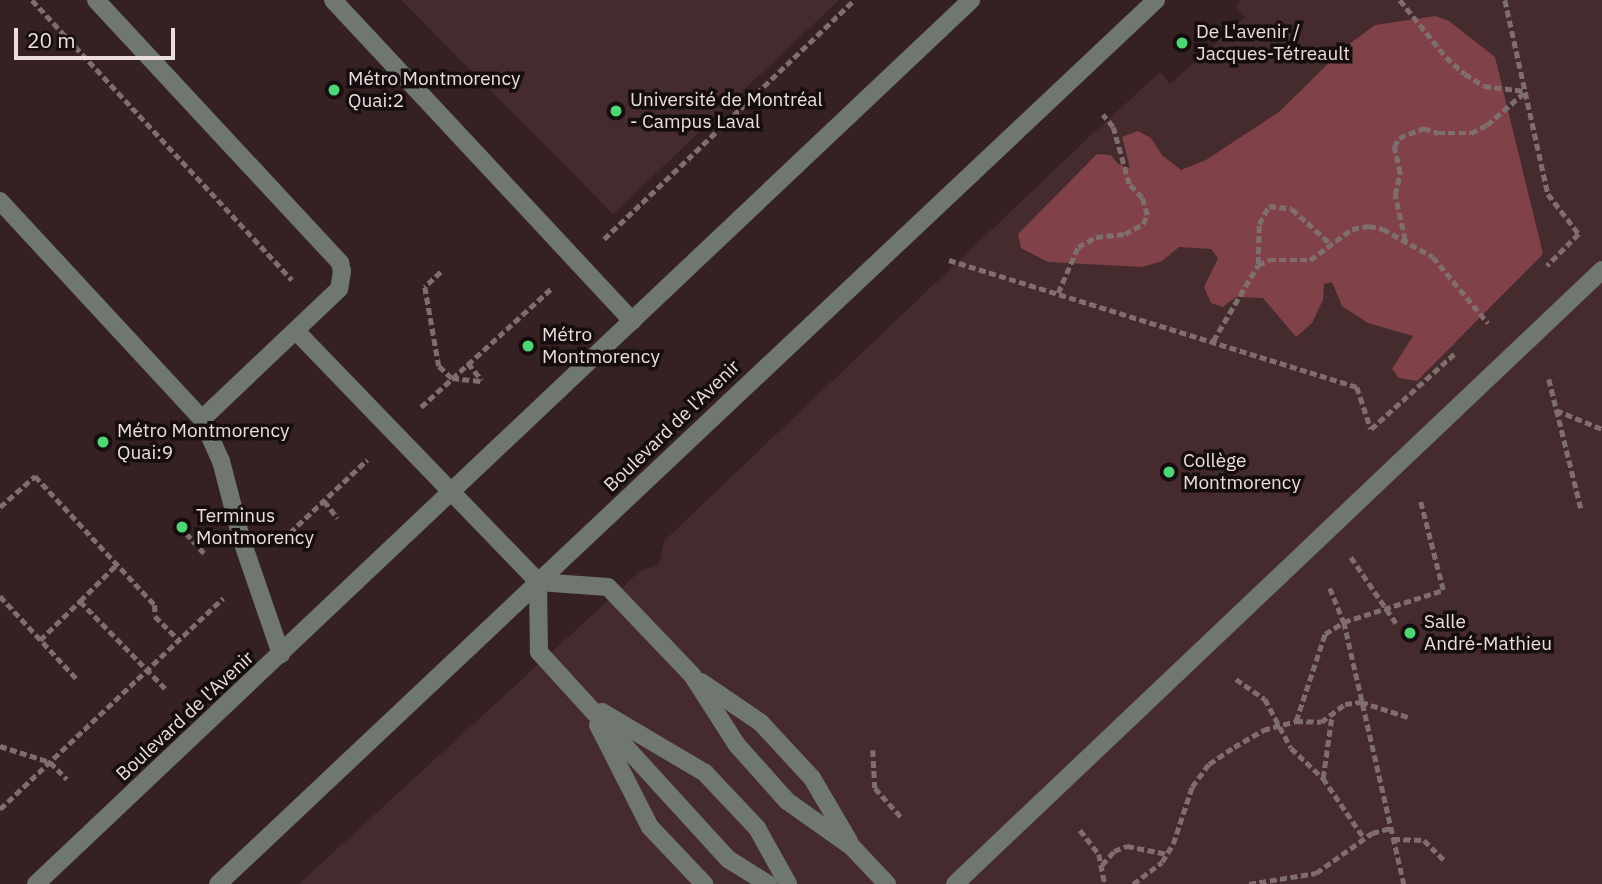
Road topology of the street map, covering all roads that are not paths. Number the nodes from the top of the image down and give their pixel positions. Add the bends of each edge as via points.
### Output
1 (96, 0) edge
2 (333, 0) edge
3 (971, 0) edge
4 (1156, 0) edge
5 (0, 201) edge
6 (1602, 270) edge
7 (632, 321) junction
8 (296, 331) junction
9 (202, 419) junction
10 (452, 491) junction
11 (538, 582) junction
12 (281, 654) junction
13 (692, 675) junction
14 (587, 703) junction
15 (852, 847) junction
16 (36, 884) edge
17 (218, 884) edge
18 (704, 884) edge
19 (768, 884) edge
20 (788, 884) edge
21 (887, 884) edge
22 (955, 884) edge

1 - 8 street via 340,263 340,289
2 - 7 street
3 - 7 street, Boulevard de l'Avenir
4 - 11 street, Boulevard de l'Avenir
5 - 9 street
6 - 22 street
7 - 10 street, Boulevard de l'Avenir
8 - 9 street
8 - 10 street via 369,411
9 - 12 street via 221,461
10 - 11 street
10 - 12 street, Boulevard de l'Avenir
11 - 13 street via 608,587
11 - 14 street via 539,652
11 - 17 street, Boulevard de l'Avenir
12 - 16 street, Boulevard de l'Avenir
13 - 15 street via 737,745 787,801
13 - 15 street via 761,723 812,778
14 - 18 street via 650,827
14 - 19 street via 728,859
14 - 20 street via 705,773 757,828
15 - 21 street

